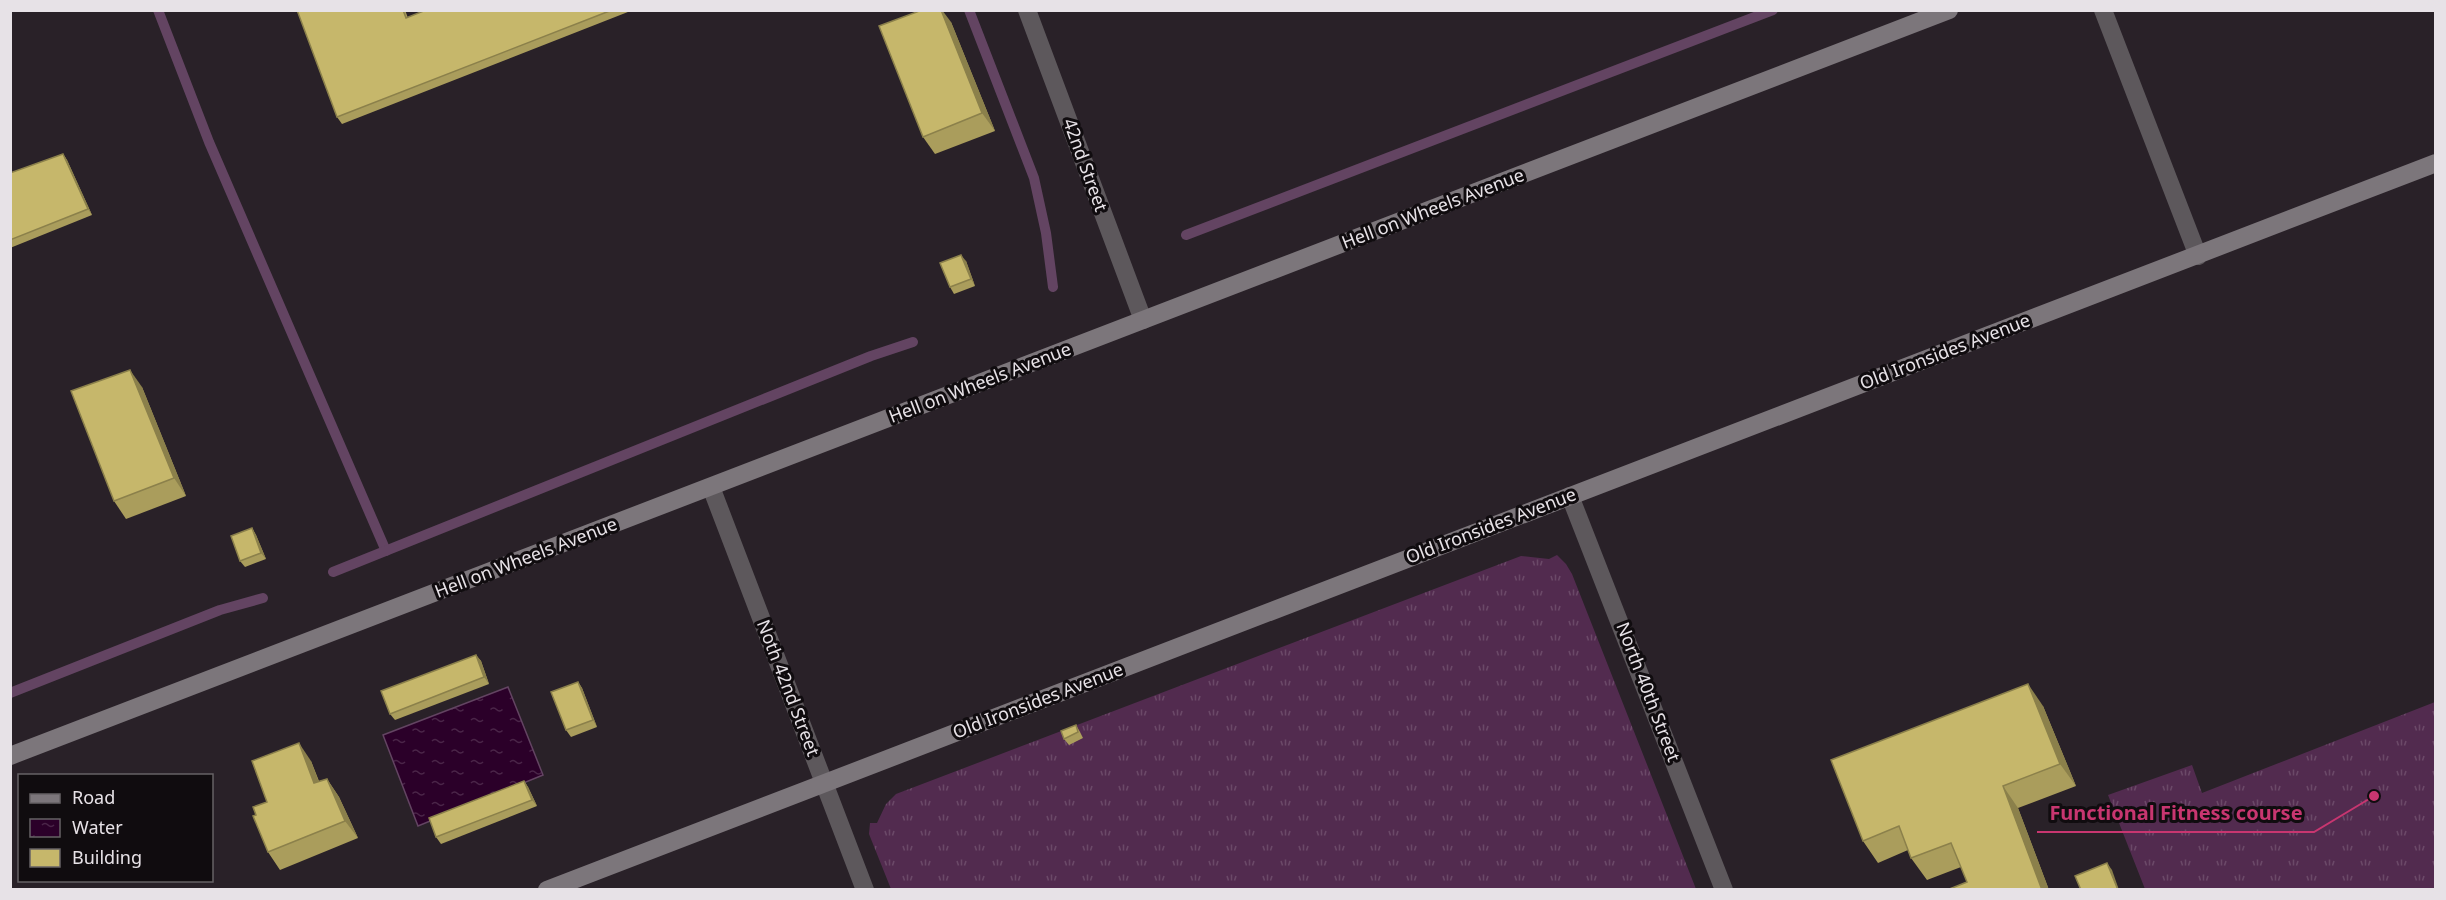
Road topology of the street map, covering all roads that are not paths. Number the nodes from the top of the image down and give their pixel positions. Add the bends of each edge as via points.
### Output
1 (1027, 10) edge
2 (1949, 10) edge
3 (2103, 10) edge
4 (2436, 163) edge
5 (2198, 256) junction
6 (1143, 320) junction
7 (711, 488) junction
8 (1570, 496) junction
9 (10, 756) edge
10 (824, 784) junction
11 (547, 890) edge
12 (865, 890) edge
13 (1724, 890) edge

1 - 6 street, 42nd Street
2 - 6 street, Hell on Wheels Avenue
3 - 5 street
4 - 5 street, Old Ironsides Avenue
5 - 8 street, Old Ironsides Avenue
6 - 7 street, Hell on Wheels Avenue
7 - 9 street, Hell on Wheels Avenue
7 - 10 street, Noth 42nd Street
8 - 10 street, Old Ironsides Avenue
8 - 13 street, North 40th Street
10 - 11 street, Old Ironsides Avenue
10 - 12 street, Noth 42nd Street

